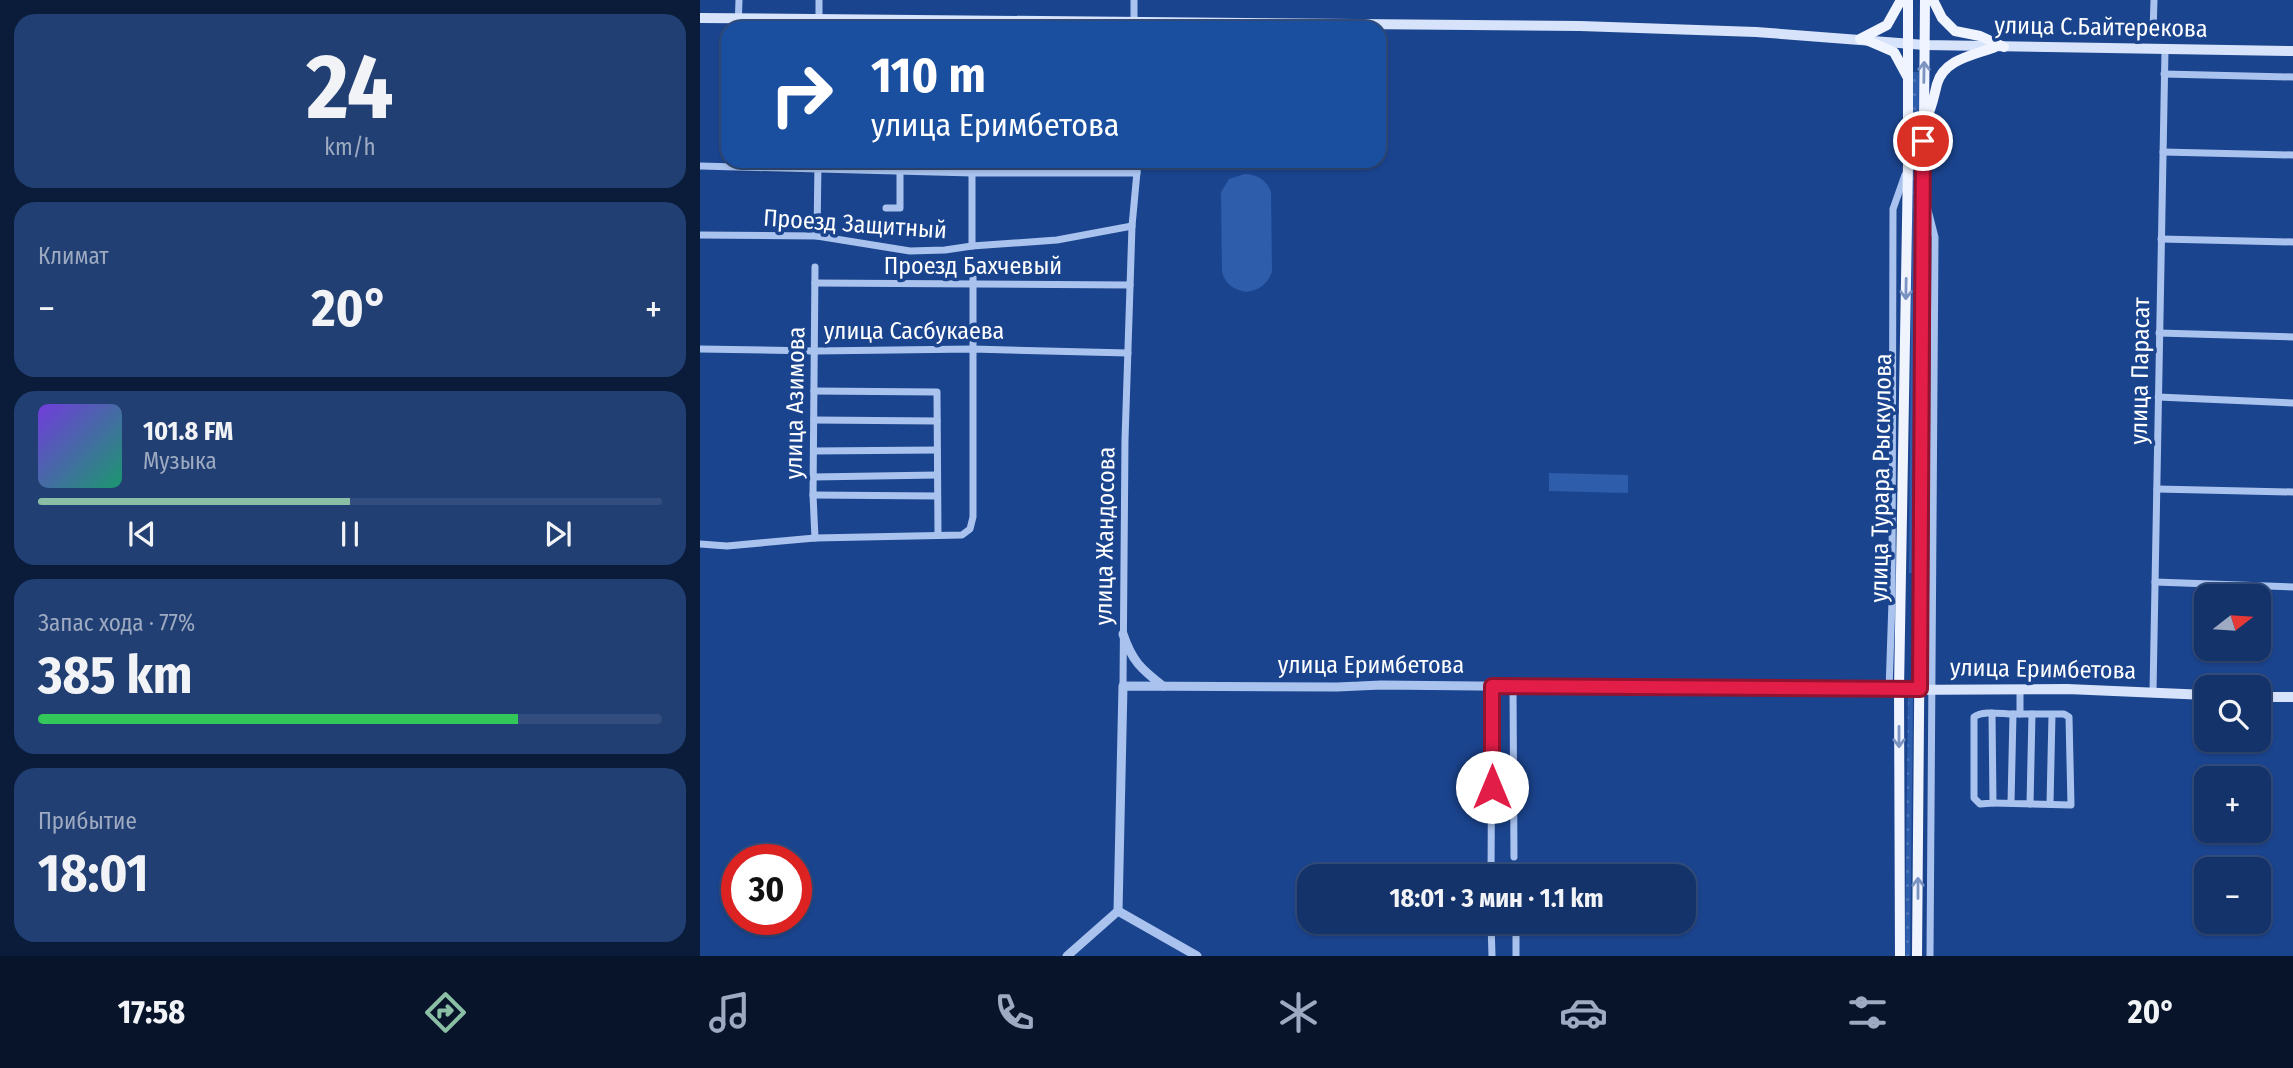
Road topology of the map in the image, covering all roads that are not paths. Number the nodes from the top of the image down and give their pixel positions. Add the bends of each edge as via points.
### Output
1 (739, 0) edge
2 (819, 0) edge
3 (1134, 0) edge
4 (1901, 0) edge
5 (1908, 0) edge
6 (1925, 0) edge
7 (1933, 0) edge
8 (2154, 0) edge
9 (700, 18) edge
10 (723, 21) edge
11 (738, 21) edge
12 (819, 21) edge
13 (1138, 21) edge
14 (1386, 25) edge
15 (2153, 33) dead end
16 (1862, 39) junction
17 (1908, 44) junction
18 (1925, 45) junction
19 (2000, 47) junction
20 (2165, 50) junction
21 (2293, 51) edge
22 (2164, 74) junction
23 (2293, 77) edge
24 (1908, 78) junction
25 (1924, 123) junction
26 (2163, 152) junction
27 (2293, 155) edge
28 (1909, 164) junction
29 (721, 165) edge
30 (700, 166) edge
31 (818, 168) edge
32 (861, 168) edge
33 (973, 168) edge
34 (1046, 168) edge
35 (1138, 168) edge
36 (890, 170) joint
37 (900, 171) junction
38 (973, 173) junction
39 (1046, 173) junction
40 (1138, 173) junction
41 (1923, 188) junction
42 (886, 208) dead end
43 (1132, 226) junction
44 (700, 235) edge
45 (817, 236) junction
46 (2161, 239) junction
47 (2293, 242) edge
48 (972, 246) junction
49 (973, 264) dead end
50 (815, 267) dead end
51 (816, 283) junction
52 (972, 284) junction
53 (1130, 285) junction
54 (2160, 333) junction
55 (2293, 337) edge
56 (700, 349) edge
57 (971, 349) junction
58 (815, 351) junction
59 (1128, 353) junction
60 (814, 391) junction
61 (2158, 397) junction
62 (2293, 403) edge
63 (814, 420) junction
64 (937, 421) junction
65 (937, 450) junction
66 (814, 451) junction
67 (937, 475) junction
68 (813, 477) junction
69 (2157, 489) junction
70 (2293, 492) edge
71 (813, 495) junction
72 (937, 496) junction
73 (938, 535) junction
74 (815, 538) junction
75 (700, 544) edge
76 (1900, 580) junction
77 (1920, 580) junction
78 (2155, 582) junction
79 (2293, 586) edge
80 (1892, 608) junction
81 (1123, 634) junction
82 (1899, 634) junction
83 (1124, 686) junction
84 (1163, 686) junction
85 (1492, 686) junction
86 (1513, 686) junction
87 (1932, 688) junction
88 (1920, 689) junction
89 (1894, 690) junction
90 (2020, 690) junction
91 (2153, 692) junction
92 (2194, 694) edge
93 (2271, 697) edge
94 (2293, 697) edge
95 (1992, 713) junction
96 (2017, 714) junction
97 (2032, 714) junction
98 (2052, 715) junction
99 (1993, 803) junction
100 (2011, 803) junction
101 (2030, 804) junction
102 (2050, 804) junction
103 (1514, 857) dead end
104 (1491, 864) edge
105 (1118, 911) junction
106 (1492, 934) edge
107 (1516, 934) edge
108 (1067, 956) edge
109 (1197, 956) edge
110 (1492, 956) edge
111 (1516, 956) edge
112 (1900, 956) edge
113 (1917, 956) edge
114 (1930, 956) edge

1 - 11 street
2 - 12 street
3 - 13 street
4 - 16 main road via 1887,25
5 - 17 main road, улица Турара Рыскулова
6 - 18 main road
7 - 19 main road via 1955,31 1980,36
8 - 15 street
9 - 10 main road, улица С.Байтерекова
14 - 16 main road, улица С.Байтерекова via 1580,26
16 - 17 main road, улица С.Байтерекова
16 - 24 main road via 1894,52
17 - 18 main road, улица С.Байтерекова
17 - 24 main road, улица Турара Рыскулова
18 - 19 main road, улица С.Байтерекова
25 -> 18 main road
19 - 20 main road, улица С.Байтерекова
19 - 25 main road via 1944,69
20 - 21 main road, улица С.Байтерекова
20 - 22 street, улица Парасат
22 - 23 street
22 - 26 street, улица Парасат
24 - 28 main road, улица Турара Рыскулова
25 - 41 main road
26 - 27 street
26 - 46 street, улица Парасат
28 -> 76 main road, улица Турара Рыскулова
28 - 80 street via 1893,209
29 - 30 street
31 - 45 street
32 - 36 street
33 - 38 street
34 - 39 street
35 - 40 street, улица Жандосова
36 - 37 street
37 - 38 street
37 - 42 street, Проезд Защитный via 900,208
38 - 39 street
38 - 48 street
39 - 40 street
40 - 43 street, улица Жандосова
41 - 77 main road
41 - 87 street via 1935,237
43 - 48 street, Проезд Защитный via 1056,240
43 - 53 street, улица Жандосова
44 - 45 street, Проезд Защитный
45 - 48 street, Проезд Защитный via 910,250
46 - 47 street
46 - 54 street, улица Парасат
49 - 52 street
50 - 51 street, улица Азимова
51 - 52 street, Проезд Бахчевый
51 - 58 street, улица Азимова
52 - 53 street, Проезд Бахчевый
52 - 57 street
53 - 59 street, улица Жандосова
54 - 55 street
54 - 61 street, улица Парасат
56 - 58 street, улица Сасбукаева
57 - 58 street, улица Сасбукаева
57 - 59 street, улица Сасбукаева
57 - 73 street via 972,524 962,535
58 - 60 street, улица Азимова
59 - 81 street, улица Жандосова
60 - 63 street, улица Азимова
60 - 64 street via 937,392
61 - 62 street
61 - 69 street, улица Парасат
63 - 64 street
63 - 66 street, улица Азимова
64 - 65 street
65 - 66 street
65 - 67 street
66 - 68 street, улица Азимова
67 - 68 street
67 - 72 street
68 - 71 street, улица Азимова
69 - 70 street
69 - 78 street, улица Парасат
71 - 72 street
71 - 74 street, улица Азимова
72 - 73 street
73 - 74 street
74 - 75 street
76 - 77 main road
76 - 82 main road, улица Турара Рыскулова
77 - 88 main road
78 - 79 street
78 - 91 street, улица Парасат
80 - 82 street
80 - 89 street
81 - 83 street, улица Жандосова
81 - 84 street via 1136,663
82 - 89 main road, улица Турара Рыскулова
83 - 84 street, улица Еримбетова
83 - 105 street, улица Жандосова
84 - 85 street, улица Еримбетова
85 - 86 street, улица Еримбетова
85 - 104 street
86 - 89 street, улица Еримбетова
86 - 103 street
87 - 88 main road, улица Еримбетова
87 - 90 main road, улица Еримбетова
87 - 114 street
88 - 89 main road, улица Еримбетова
113 -> 88 main road
89 -> 112 main road, улица Турара Рыскулова
90 - 91 main road, улица Еримбетова
90 - 96 street
91 - 92 main road, улица Еримбетова
93 - 94 main road
95 - 96 street
95 - 99 street
95 - 99 street via 1974,717 1974,799
96 - 97 street
96 - 100 street
97 - 98 street
97 - 101 street
98 - 102 street
98 - 102 street via 2069,717 2072,803
99 - 100 street
100 - 101 street
101 - 102 street
105 - 108 street
105 - 109 street
106 - 110 street
107 - 111 street

